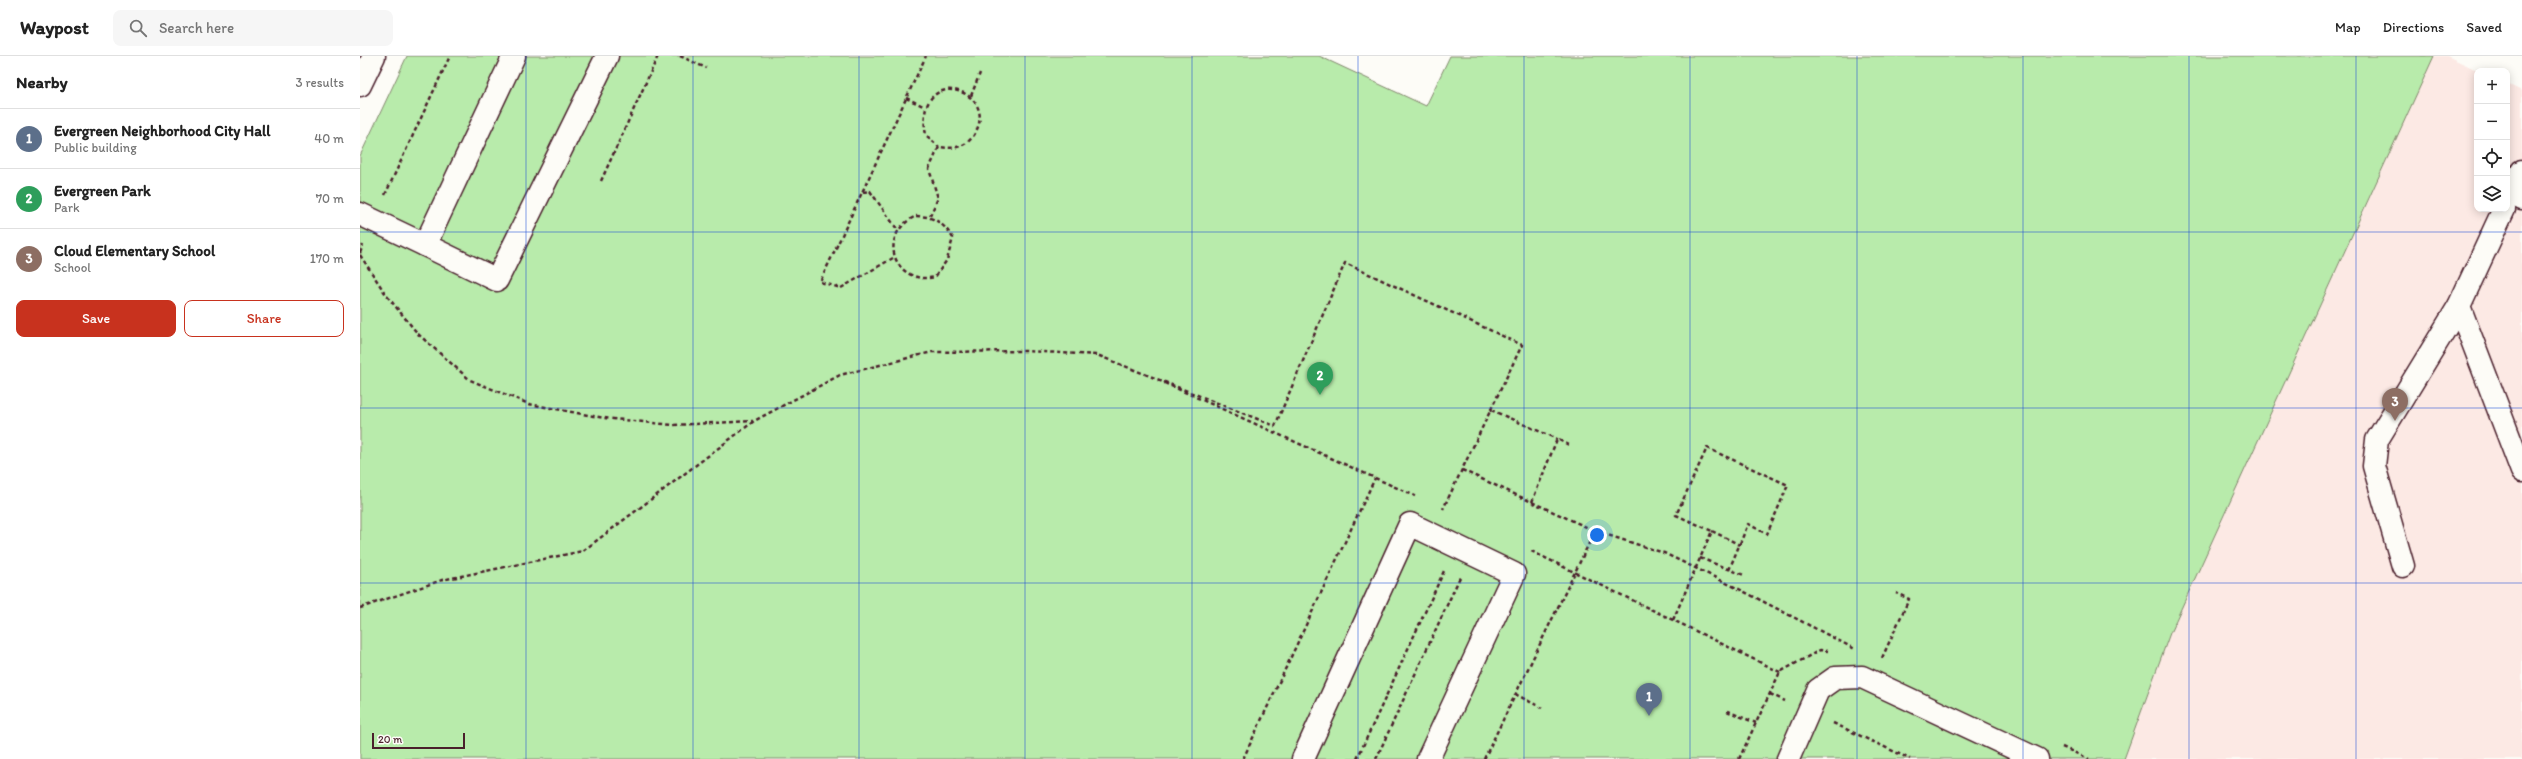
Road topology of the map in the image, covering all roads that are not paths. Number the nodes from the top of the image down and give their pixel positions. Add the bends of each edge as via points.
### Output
1 (374, 56) edge
2 (514, 56) edge
3 (607, 56) edge
4 (360, 85) edge
5 (2522, 171) edge
6 (2511, 201) edge
7 (367, 217) edge
8 (425, 244) junction
9 (2459, 306) junction
10 (2522, 471) edge
11 (2403, 566) dead end
12 (1303, 759) edge
13 (1428, 759) edge
14 (1788, 759) edge
15 (2037, 759) edge

1 - 4 street
2 - 8 street
3 - 8 street via 497,280
5 - 6 street
6 - 9 street
7 - 8 street
9 - 10 street
9 - 11 street via 2377,440 2374,466
12 - 13 street via 1410,524 1514,574
14 - 15 street via 1818,690 1835,678 1862,677

